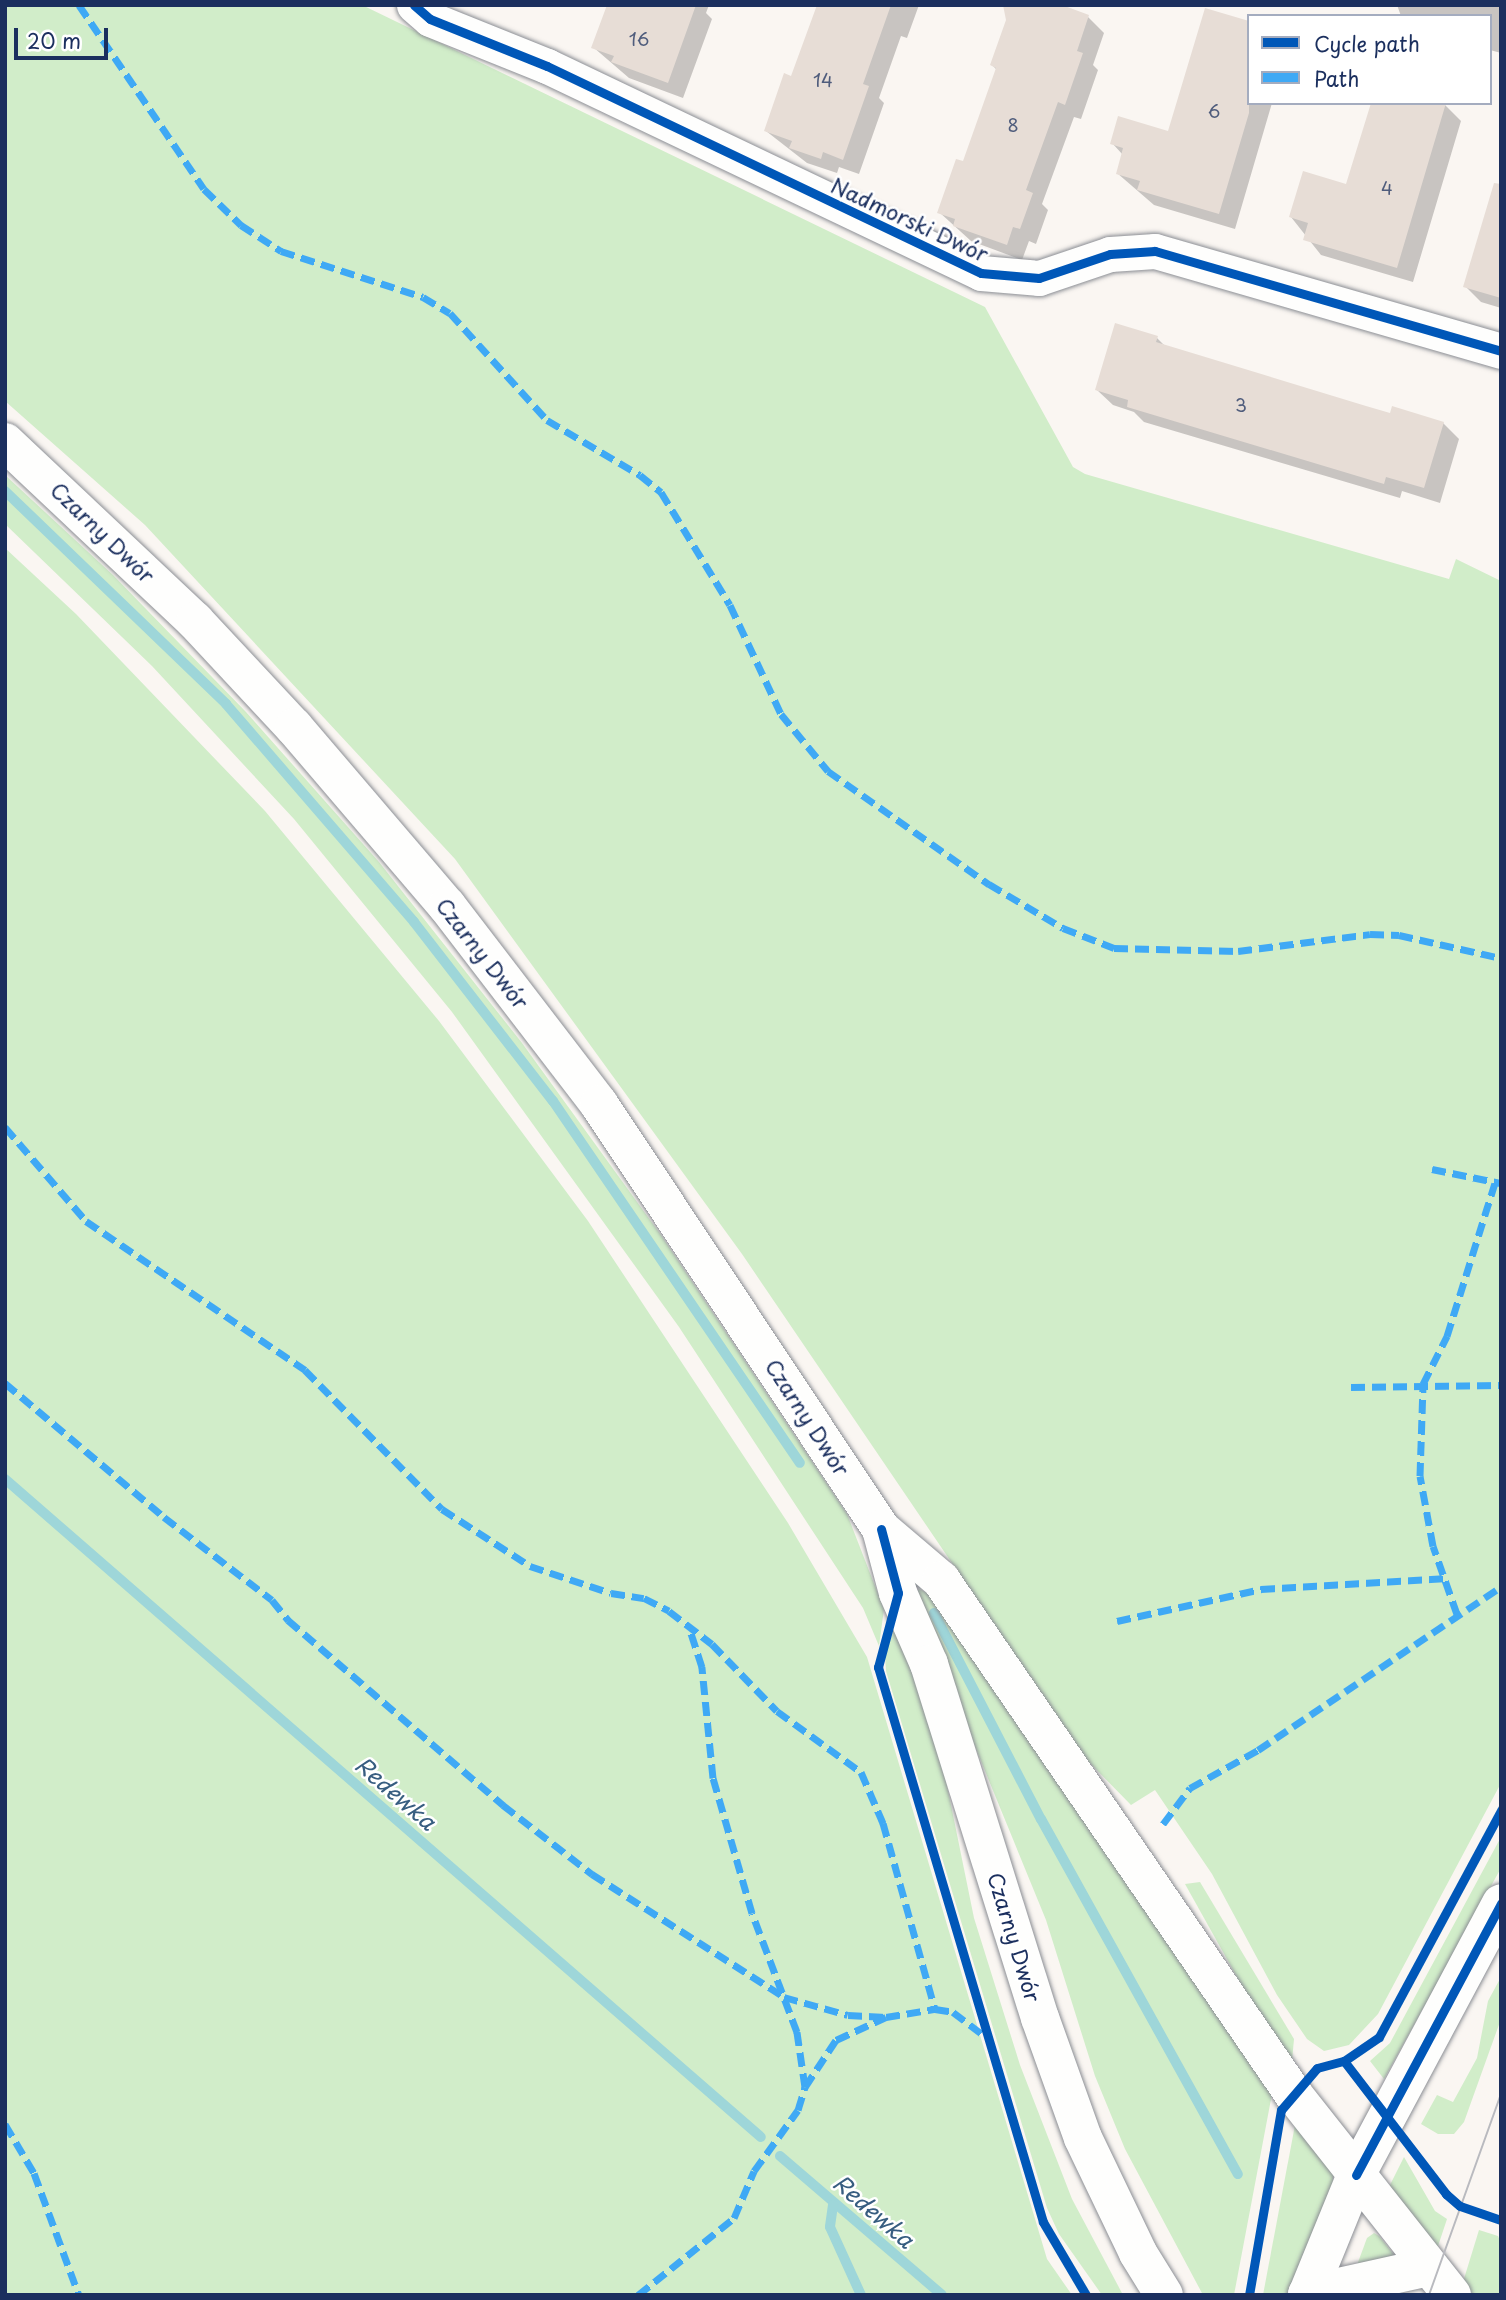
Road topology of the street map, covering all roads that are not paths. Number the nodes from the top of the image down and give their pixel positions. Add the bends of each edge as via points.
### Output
1 (414, 5) edge
2 (1501, 351) edge
3 (5, 442) edge
4 (881, 1529) junction
5 (1501, 1903) edge
6 (1356, 2175) junction
7 (1440, 2281) edge
8 (1164, 2295) edge
9 (1307, 2295) edge

1 - 2 street, Nadmorski Dwór via 430,19 547,66 981,273 1039,278 1110,254 1155,251
3 - 4 main road, Czarny Dwór via 195,621 447,906 599,1104
4 - 6 main road, Czarny Dwór via 941,1580 1294,2095
4 - 8 main road, Czarny Dwór via 898,1593 929,1664 1040,2018 1083,2138 1138,2253
5 - 6 main road
6 - 7 main road, Czarny Dwór
6 - 9 main road
7 - 9 main road

